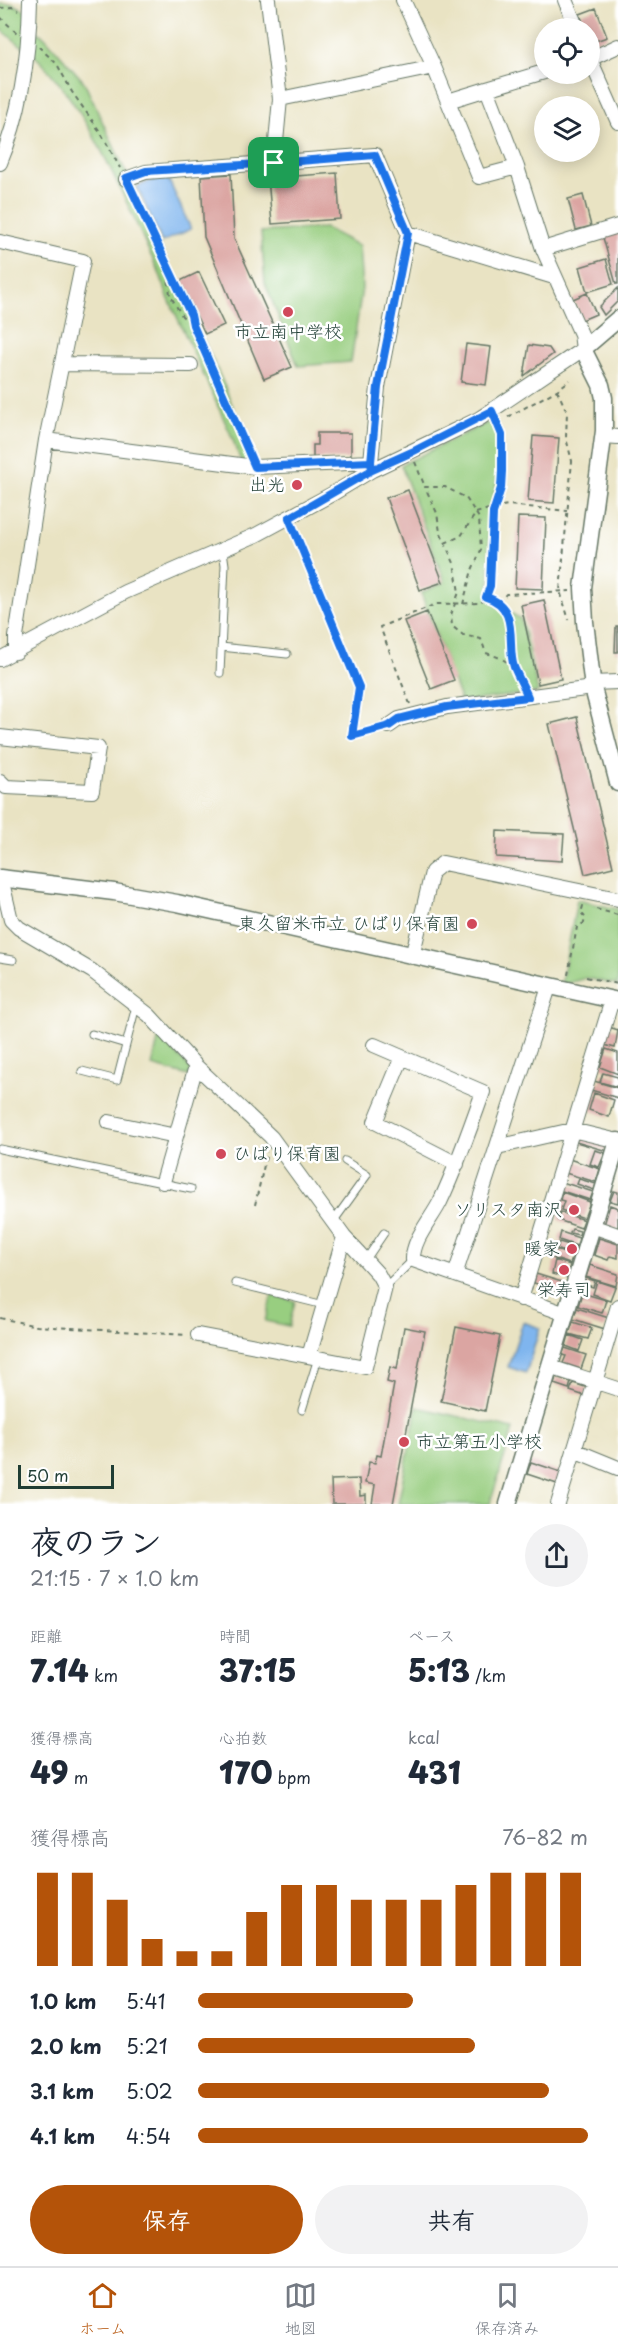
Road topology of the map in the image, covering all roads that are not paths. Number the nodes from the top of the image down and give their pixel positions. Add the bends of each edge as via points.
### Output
1 (30, 0) edge
2 (268, 0) edge
3 (403, 0) edge
4 (565, 0) edge
5 (573, 18) edge
6 (618, 46) edge
7 (600, 54) edge
8 (434, 67) junction
9 (534, 75) edge
10 (600, 82) edge
11 (488, 89) junction
12 (280, 99) junction
13 (448, 100) junction
14 (618, 122) edge
15 (1, 158) edge
16 (274, 163) junction
17 (517, 167) junction
18 (126, 178) road end
19 (618, 226) edge
20 (408, 233) junction
21 (0, 242) edge
22 (543, 249) junction
23 (554, 277) junction
24 (618, 319) edge
25 (583, 349) junction
26 (63, 364) junction
27 (191, 365) dead end
28 (611, 436) edge
29 (46, 440) junction
30 (372, 466) junction
31 (223, 551) junction
32 (221, 647) junction
33 (16, 652) junction
34 (287, 654) dead end
35 (0, 659) edge
36 (220, 673) dead end
37 (618, 682) edge
38 (592, 686) junction
39 (389, 726) road end
40 (0, 737) edge
41 (0, 781) edge
42 (618, 783) edge
43 (0, 878) edge
44 (618, 898) edge
45 (412, 957) junction
46 (0, 958) edge
47 (13, 960) dead end
48 (549, 987) junction
49 (616, 995) edge
50 (137, 1003) junction
51 (92, 1034) dead end
52 (126, 1044) junction
53 (374, 1045) dead end
54 (402, 1057) junction
55 (196, 1066) junction
56 (82, 1071) dead end
57 (109, 1122) dead end
58 (572, 1130) junction
59 (176, 1136) junction
60 (618, 1141) edge
61 (497, 1147) junction
62 (0, 1149) edge
63 (345, 1161) dead end
64 (456, 1164) junction
65 (163, 1182) junction
66 (191, 1189) dead end
67 (333, 1222) junction
68 (592, 1226) junction
69 (384, 1233) dead end
70 (618, 1235) edge
71 (344, 1237) junction
72 (412, 1260) junction
73 (365, 1261) junction
74 (455, 1275) junction
75 (235, 1282) dead end
76 (385, 1287) junction
77 (521, 1299) junction
78 (324, 1305) junction
79 (618, 1306) edge
80 (566, 1314) junction
81 (198, 1335) road end
82 (314, 1357) junction
83 (550, 1367) junction
84 (595, 1382) junction
85 (618, 1389) edge
86 (302, 1410) dead end
87 (574, 1450) junction
88 (618, 1468) edge
89 (509, 1504) edge
90 (558, 1504) edge

1 - 15 street via 19,108
2 - 12 street
3 - 8 street
4 - 5 street
6 - 7 street
8 - 12 street
8 - 13 street
9 - 11 street
10 - 14 street
11 - 13 street
11 - 17 street
12 - 16 street
13 - 17 street via 479,177
16 - 18 street via 146,171
16 - 20 street via 375,155
17 - 22 street
19 - 22 street
20 - 23 street
20 - 30 street via 378,387
21 - 26 street via 83,261
22 - 23 street
23 - 25 street
24 - 25 street
25 - 28 street via 601,385
25 - 30 street via 492,411 412,452
26 - 27 street
26 - 29 street
28 - 38 street via 583,588
29 - 30 street via 255,467
29 - 33 street
30 - 31 street via 289,518
31 - 32 lane
31 - 33 street via 125,592
32 - 34 lane
32 - 36 lane
33 - 35 street
37 - 38 street
38 - 39 street via 447,707 399,719
38 - 42 street
40 - 41 street via 98,748 92,791 6,787
43 - 45 street via 148,897
43 - 50 street via 11,920 19,928
44 - 45 street via 443,863 432,872
45 - 48 street
46 - 47 lane
48 - 49 street
48 - 61 street
49 - 58 street
50 - 52 lane
50 - 55 street
51 - 52 lane
52 - 56 lane via 117,1080
53 - 54 street
54 - 64 street via 375,1122
54 - 64 street via 483,1092
55 - 59 street
55 - 67 street via 271,1137
57 - 59 street
58 - 60 street
58 - 61 street
58 - 77 street
59 - 65 street
60 - 68 street
61 - 74 street
62 - 65 lane
63 - 67 lane via 367,1175
64 - 72 street via 412,1251
65 - 66 lane
67 - 71 street
68 - 70 street
68 - 80 street
69 - 73 lane
71 - 73 street
71 - 78 street
72 - 74 street
72 - 76 lane
73 - 76 street
74 - 77 street
75 - 78 lane
76 - 82 street via 365,1367
77 - 80 street
78 - 82 street
79 - 84 street
80 - 83 street
81 - 82 street
82 - 86 lane
83 - 84 street
83 - 89 street
84 - 85 street
84 - 87 street
87 - 88 street
87 - 90 street

